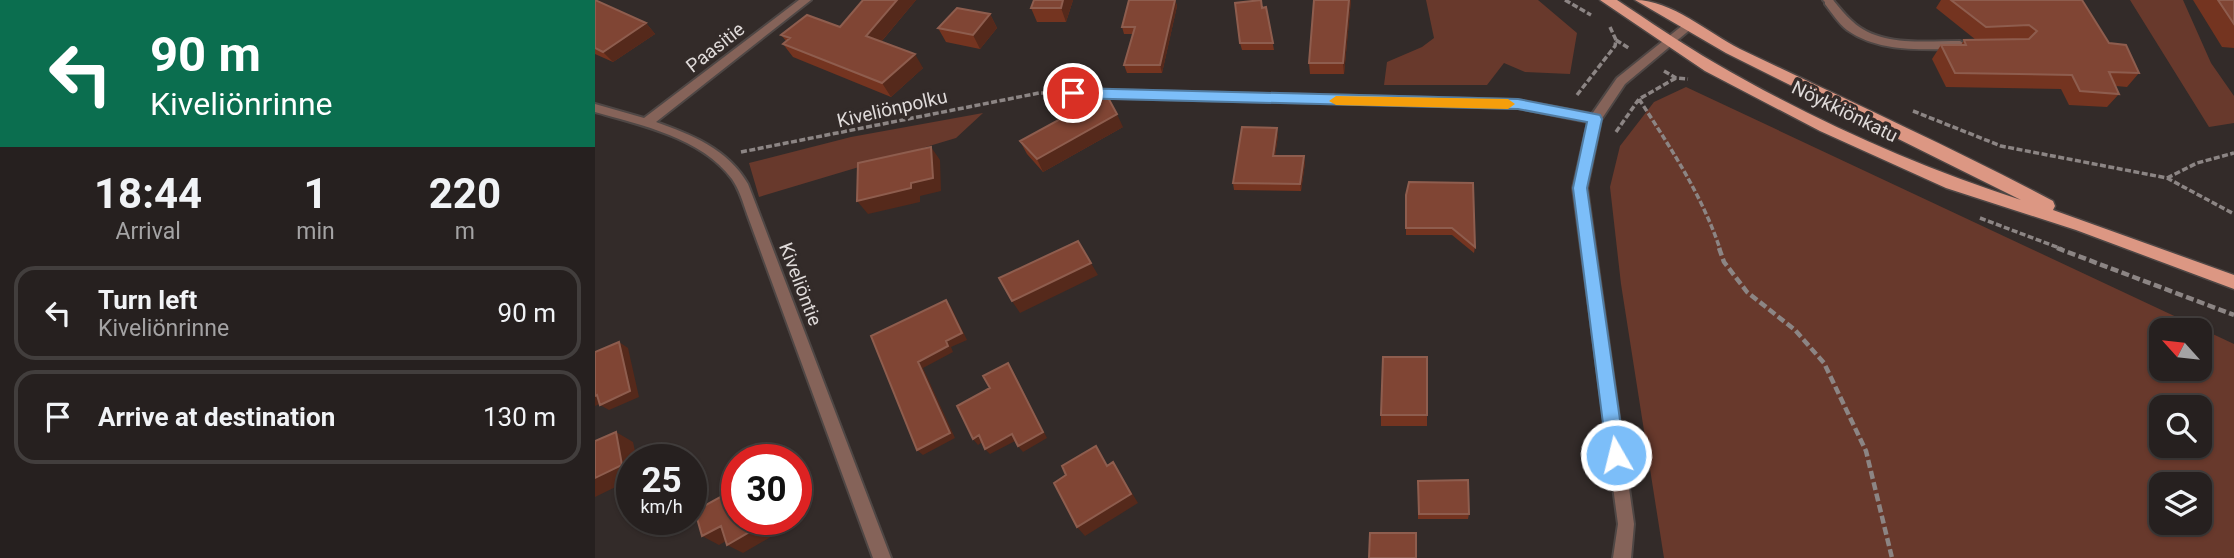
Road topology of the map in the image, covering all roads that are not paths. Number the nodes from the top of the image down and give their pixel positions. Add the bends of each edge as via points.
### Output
1 (806, 0) edge
2 (1607, 0) edge
3 (1642, 0) edge
4 (1828, 1) edge
5 (1688, 24) junction
6 (1668, 40) junction
7 (1979, 45) edge
8 (1073, 93) road end
9 (595, 108) edge
10 (1595, 119) junction
11 (646, 122) junction
12 (2081, 225) junction
13 (2234, 282) edge
14 (882, 558) edge
15 (1622, 558) edge

1 - 11 street, Paasitie
2 - 6 main road, Nöykkiönkatu
3 - 5 main road, Nöykkiönkatu
4 - 7 street via 1849,26 1897,45
5 - 6 street
5 - 12 main road, Nöykkiönkatu via 1731,50 1997,178
6 - 10 street via 1621,81
6 - 12 main road, Nöykkiönkatu via 1825,127 1952,184
8 - 10 street via 1518,104
9 - 11 street, Kiveliöntie
10 - 15 street via 1580,188 1626,524
11 - 14 street, Kiveliöntie via 718,155 736,174
12 - 13 main road, Nöykkiönkatu

